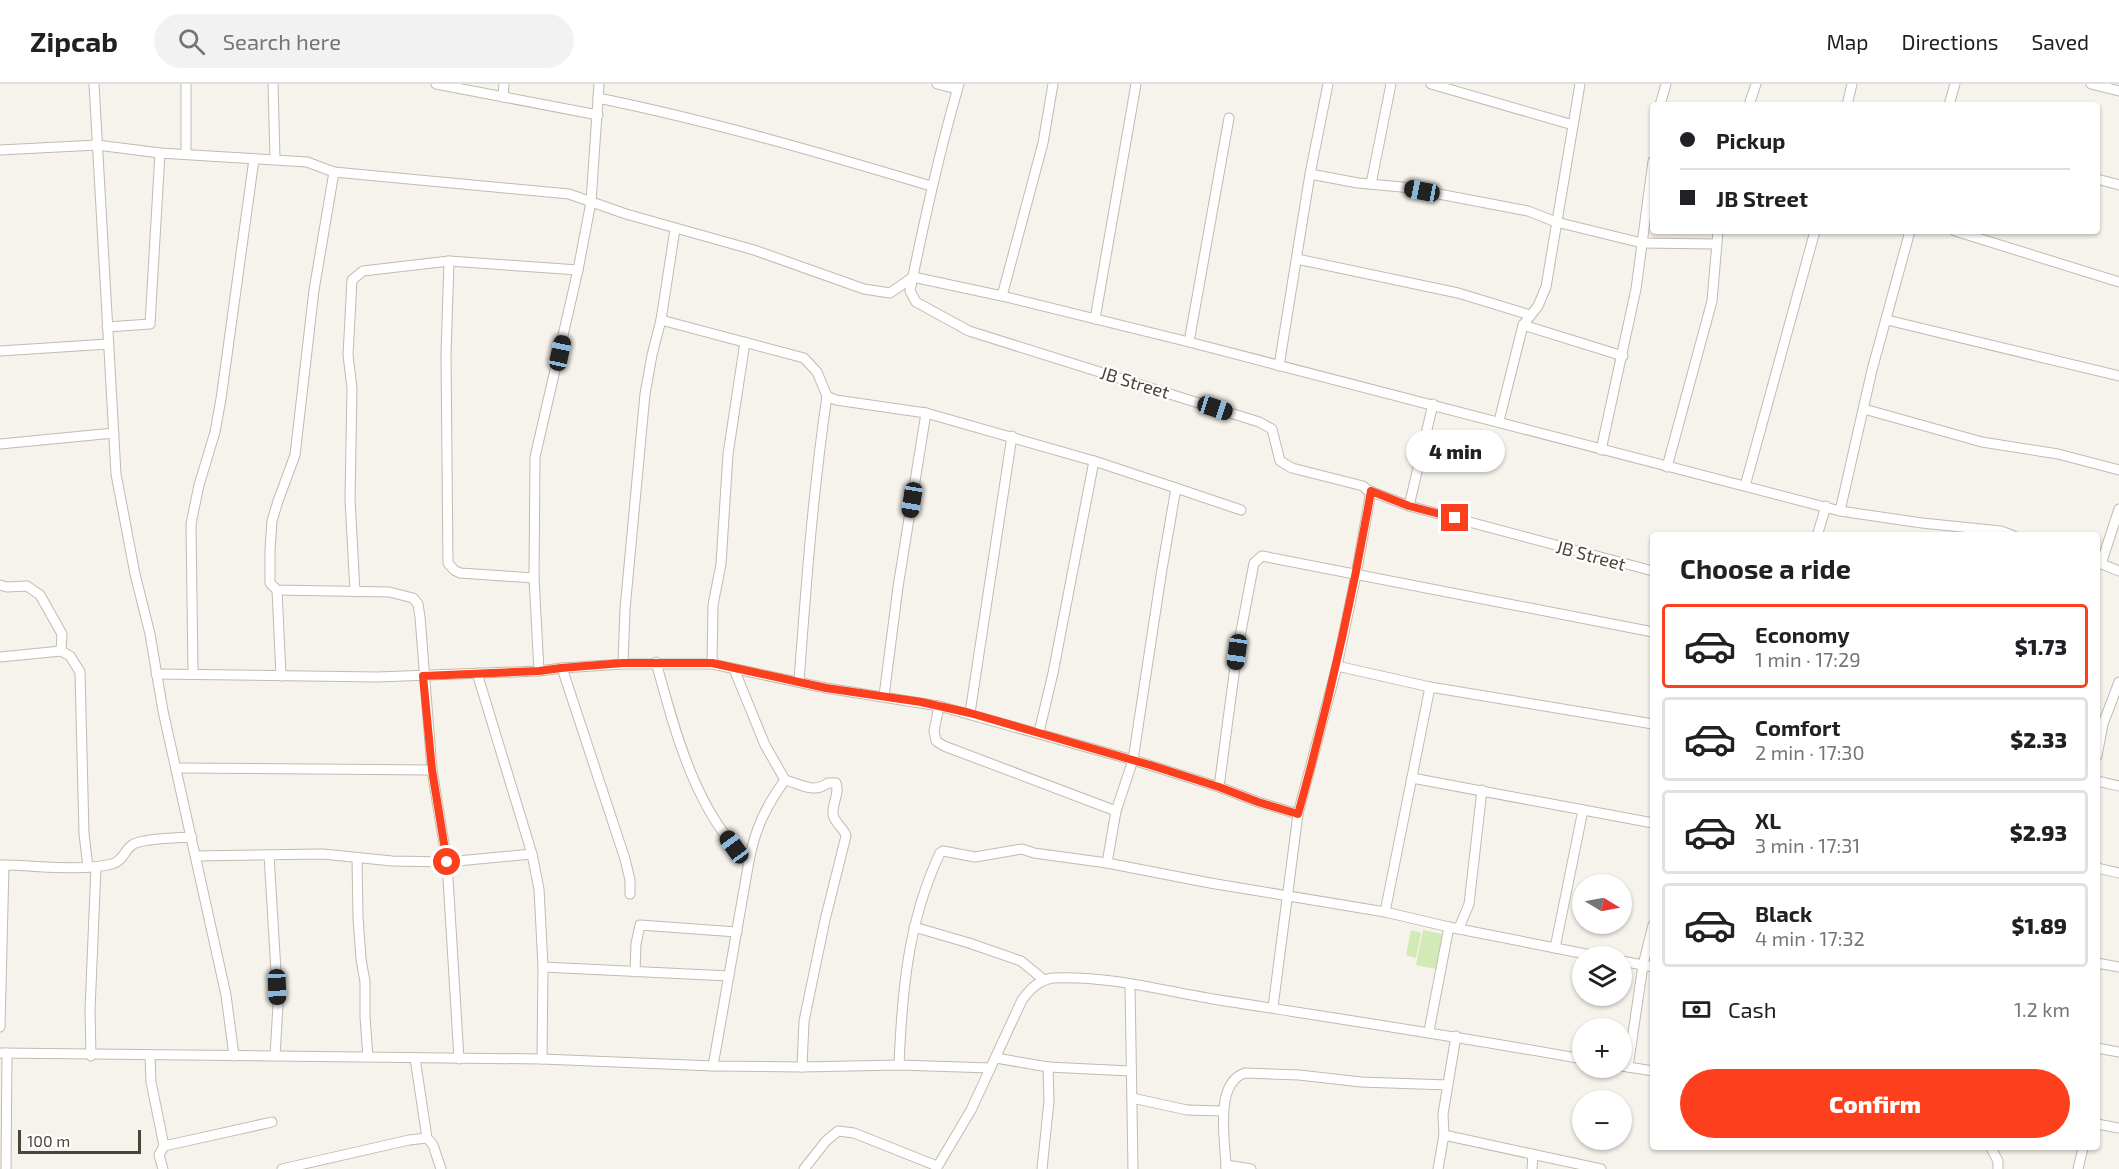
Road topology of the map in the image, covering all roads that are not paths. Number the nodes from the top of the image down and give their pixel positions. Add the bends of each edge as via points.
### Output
1 (94, 84) edge
2 (186, 84) edge
3 (273, 84) edge
4 (436, 84) edge
5 (504, 84) edge
6 (599, 84) edge
7 (937, 84) edge
8 (1053, 84) edge
9 (1136, 84) edge
10 (1328, 84) edge
11 (1391, 84) edge
12 (1431, 84) edge
13 (1580, 84) edge
14 (1666, 84) edge
15 (1756, 84) edge
16 (1852, 84) edge
17 (1955, 84) edge
18 (2091, 84) edge
19 (958, 87) edge
20 (2119, 92) edge
21 (503, 97) junction
22 (598, 98) junction
23 (1661, 102) edge
24 (1750, 102) edge
25 (1848, 102) edge
26 (1950, 102) edge
27 (598, 115) junction
28 (1229, 118) dead end
29 (1573, 124) junction
30 (97, 145) junction
31 (0, 150) edge
32 (160, 153) junction
33 (186, 154) junction
34 (275, 158) junction
35 (254, 159) junction
36 (334, 172) junction
37 (1310, 174) junction
38 (2100, 180) edge
39 (1650, 183) edge
40 (1371, 184) junction
41 (2119, 185) edge
42 (931, 186) junction
43 (591, 202) junction
44 (1556, 222) junction
45 (675, 229) junction
46 (1718, 234) edge
47 (1814, 234) edge
48 (1910, 234) edge
49 (1965, 234) edge
50 (1642, 243) junction
51 (1716, 244) junction
52 (1297, 259) junction
53 (449, 261) junction
54 (578, 270) junction
55 (913, 277) junction
56 (2119, 282) edge
57 (1002, 296) junction
58 (1530, 315) junction
59 (1095, 319) junction
60 (661, 320) junction
61 (1887, 320) junction
62 (1523, 325) junction
63 (107, 327) junction
64 (745, 342) junction
65 (1189, 342) junction
66 (108, 344) junction
67 (0, 351) edge
68 (1623, 356) junction
69 (1279, 366) junction
70 (2119, 376) edge
71 (827, 396) junction
72 (1433, 404) junction
73 (1864, 409) junction
74 (926, 413) junction
75 (1499, 421) junction
76 (114, 433) junction
77 (1012, 436) junction
78 (0, 444) edge
79 (1601, 450) junction
80 (1094, 461) junction
81 (1667, 467) junction
82 (2119, 470) edge
83 (1745, 486) junction
84 (1176, 488) junction
85 (1371, 491) junction
86 (1409, 506) junction
87 (1826, 506) junction
88 (2119, 509) edge
89 (1241, 510) dead end
90 (1840, 510) junction
91 (1818, 532) edge
92 (1992, 532) edge
93 (2100, 560) edge
94 (2100, 563) edge
95 (1650, 570) edge
96 (2119, 571) edge
97 (1356, 575) junction
98 (534, 578) junction
99 (0, 585) edge
100 (277, 590) junction
101 (355, 592) junction
102 (1650, 631) edge
103 (61, 651) junction
104 (0, 657) edge
105 (656, 662) junction
106 (623, 663) junction
107 (712, 663) junction
108 (1337, 666) junction
109 (561, 668) junction
110 (734, 669) junction
111 (539, 671) junction
112 (477, 673) junction
113 (156, 674) junction
114 (193, 674) junction
115 (281, 676) junction
116 (423, 676) junction
117 (799, 681) junction
118 (2119, 682) edge
119 (1430, 687) junction
120 (884, 696) junction
121 (939, 706) junction
122 (970, 713) junction
123 (2100, 723) edge
124 (1650, 724) edge
125 (1039, 732) junction
126 (1133, 760) junction
127 (177, 768) junction
128 (432, 770) junction
129 (1412, 778) junction
130 (785, 780) junction
131 (2100, 782) edge
132 (2119, 786) edge
133 (1219, 787) junction
134 (1482, 790) junction
135 (1583, 810) junction
136 (1116, 811) junction
137 (1298, 814) junction
138 (1650, 822) edge
139 (192, 837) junction
140 (532, 854) junction
141 (269, 855) junction
142 (196, 856) junction
143 (357, 858) junction
144 (749, 861) junction
145 (447, 862) junction
146 (1107, 863) junction
147 (2, 865) edge
148 (92, 867) junction
149 (2100, 869) edge
150 (2119, 873) edge
151 (630, 894) dead end
152 (1287, 894) junction
153 (1386, 912) junction
154 (914, 927) junction
155 (1454, 928) junction
156 (737, 932) junction
157 (1555, 948) junction
158 (1650, 950) edge
159 (1572, 951) edge
160 (1, 961) edge
161 (1632, 963) edge
162 (2100, 964) edge
163 (1648, 966) edge
164 (543, 967) junction
165 (2119, 967) edge
166 (635, 972) junction
167 (729, 976) junction
168 (1044, 980) junction
169 (1130, 984) junction
170 (1273, 1007) junction
171 (0, 1027) edge
172 (1429, 1031) junction
173 (1456, 1036) junction
174 (1632, 1036) edge
175 (2100, 1049) edge
176 (2119, 1052) edge
177 (4, 1053) edge
178 (91, 1056) junction
179 (150, 1056) junction
180 (234, 1056) junction
181 (275, 1056) junction
182 (368, 1057) junction
183 (1572, 1057) edge
184 (415, 1058) junction
185 (996, 1058) junction
186 (459, 1059) junction
187 (542, 1059) junction
188 (899, 1065) junction
189 (713, 1066) junction
190 (802, 1067) junction
191 (1048, 1067) junction
192 (1632, 1067) edge
193 (990, 1068) junction
194 (1650, 1070) edge
195 (1130, 1071) junction
196 (1448, 1085) junction
197 (1132, 1098) junction
198 (1223, 1112) junction
199 (272, 1122) dead end
200 (2100, 1125) edge
201 (2119, 1128) edge
202 (1444, 1135) junction
203 (428, 1138) junction
204 (164, 1146) junction
205 (1992, 1150) edge
206 (2083, 1150) edge
207 (1533, 1154) junction
208 (321, 1159) junction
209 (937, 1167) edge
210 (1226, 1167) edge
211 (6, 1169) edge
212 (163, 1169) edge
213 (282, 1169) edge
214 (320, 1169) edge
215 (441, 1169) edge
216 (804, 1169) edge
217 (1042, 1169) edge
218 (1133, 1169) edge
219 (1251, 1169) edge
220 (1438, 1169) edge
221 (1533, 1169) edge
222 (1601, 1169) edge
223 (1998, 1169) edge
224 (2078, 1169) edge

1 - 30 street
2 - 33 street
3 - 34 street
4 - 21 street
5 - 21 street
6 - 22 street
7 - 19 street
8 - 57 street via 1043,143
9 - 59 street
10 - 37 street
11 - 40 street
12 - 29 street
13 - 29 street
14 - 23 street
15 - 24 street
16 - 25 street
17 - 26 street
18 - 20 street
19 - 42 street, JB Street
21 - 27 street
22 - 27 street
22 - 42 street via 753,135
27 - 43 street
28 - 65 street
29 - 44 street
30 - 31 street
30 - 32 street
30 - 63 street
32 - 33 street
32 - 63 street via 150,324
33 - 35 street
34 - 35 street
34 - 36 street via 307,162
35 - 114 street via 221,399 190,524
36 - 43 street via 569,194
36 - 100 street via 295,455 272,521 270,583
37 - 40 street
37 - 52 street
38 - 41 street
39 - 50 street
40 - 44 street via 1528,211
42 - 55 street, JB Street
43 - 45 street
43 - 54 street
44 - 50 street
44 - 58 street via 1546,287
45 - 55 street via 754,250 864,289 890,293
45 - 60 street
46 - 51 street
47 - 83 street
48 - 61 street
49 - 56 street
50 - 51 street
50 - 68 street
51 - 81 street via 1712,301
52 - 58 street via 1458,292
52 - 69 street
53 - 54 street
53 - 98 street via 448,563 460,573
53 - 101 street via 363,271 352,280 348,354
54 - 98 street via 535,457
55 - 57 street
55 - 85 street, JB Street via 910,291 916,302 969,331 1259,422 1272,429 1280,461
57 - 59 street
58 - 62 street
59 - 65 street
60 - 64 street
60 - 106 street via 645,394
61 - 70 street
61 - 73 street
62 - 68 street
62 - 75 street
63 - 66 street
64 - 71 street via 804,358 817,372
64 - 107 street via 728,454 721,564 713,605
65 - 69 street
66 - 67 street
66 - 76 street
68 - 79 street
69 - 72 street
71 - 74 street
71 - 117 street via 808,552
72 - 75 street
72 - 86 street
73 - 82 street via 1982,442 2058,454
73 - 90 street
74 - 77 street
74 - 120 street
75 - 79 street
76 - 78 street
76 - 113 street via 121,506
77 - 80 street
77 - 122 street
79 - 81 street
80 - 84 street
80 - 125 street
81 - 83 street
83 - 87 street
84 - 89 street
84 - 126 street
85 - 86 street, JB Street
85 - 97 street
86 - 95 street, JB Street
87 - 90 street
87 - 91 street
88 - 93 street
90 - 92 street
94 - 96 street
97 - 102 street
97 - 108 street
97 - 133 street via 1262,556 1254,563 1237,652
98 - 111 street
99 - 103 street via 27,586 40,596 62,634
100 - 101 street
100 - 115 street
101 - 116 street via 413,597 420,617
103 - 104 street
103 - 148 street via 70,656 80,672 84,834
105 - 106 street
105 - 107 street
105 - 144 street via 688,767 720,829
106 - 109 street
107 - 110 street
108 - 119 street
108 - 137 street
109 - 111 street
109 - 151 street via 625,859
110 - 117 street
110 - 130 street via 765,745
111 - 112 street
112 - 116 street
112 - 140 street
113 - 114 street
113 - 127 street
114 - 115 street
115 - 116 street
116 - 128 street
117 - 120 street
118 - 123 street
119 - 124 street
119 - 129 street
120 - 121 street
121 - 122 street
121 - 136 street via 934,731 936,741 944,746
122 - 125 street
125 - 126 street
126 - 133 street
126 - 136 street
127 - 128 street
127 - 139 street
128 - 145 street
129 - 134 street
129 - 153 street
130 - 144 street via 759,820
130 - 190 street via 811,789 836,783 833,813 846,836 804,1021
131 - 132 street
133 - 137 street
134 - 135 street
134 - 155 street via 1469,904
135 - 138 street
135 - 157 street
136 - 146 street
137 - 152 street
139 - 142 street
139 - 148 street via 139,842 116,863
140 - 145 street
140 - 164 street via 539,889
141 - 142 street
141 - 143 street
141 - 181 street via 278,1005
142 - 180 street via 226,994
143 - 145 street
143 - 182 street
144 - 156 street
145 - 186 street
146 - 152 street
146 - 154 street via 1022,849 975,857 943,851 922,895
147 - 148 street
147 - 160 street
148 - 178 street
149 - 150 street
152 - 153 street
152 - 170 street
153 - 155 street
154 - 168 street via 1021,961
154 - 188 street via 901,1001
155 - 157 street
155 - 172 street
156 - 166 street via 640,925
156 - 167 street
157 - 159 street
158 - 163 street
160 - 171 street
161 - 163 street
162 - 165 street
163 - 174 street
164 - 166 street
164 - 187 street
166 - 167 street
167 - 189 street
168 - 169 street
168 - 185 street via 1022,1000
169 - 170 street
169 - 195 street
170 - 172 street
172 - 173 street
173 - 183 street
173 - 196 street
175 - 176 street
177 - 178 street
177 - 211 street
178 - 179 street
179 - 180 street
179 - 204 street via 151,1082
180 - 181 street
181 - 182 street
182 - 184 street
184 - 186 street
184 - 203 street
185 - 191 street
185 - 193 street
186 - 187 street
187 - 189 street
188 - 190 street
188 - 193 street
189 - 190 street
191 - 195 street
191 - 217 street
192 - 194 street
193 - 209 street via 971,1110
195 - 197 street
196 - 198 street via 1245,1073 1232,1082
196 - 202 street
197 - 198 street via 1187,1110
197 - 218 street
198 - 210 street
199 - 204 street
200 - 201 street
202 - 207 street
202 - 220 street
203 - 208 street
203 - 215 street
204 - 212 street via 159,1155
205 - 223 street
206 - 224 street
207 - 221 street
207 - 222 street
208 - 213 street
208 - 214 street
209 - 216 street via 854,1133 838,1131
210 - 219 street

